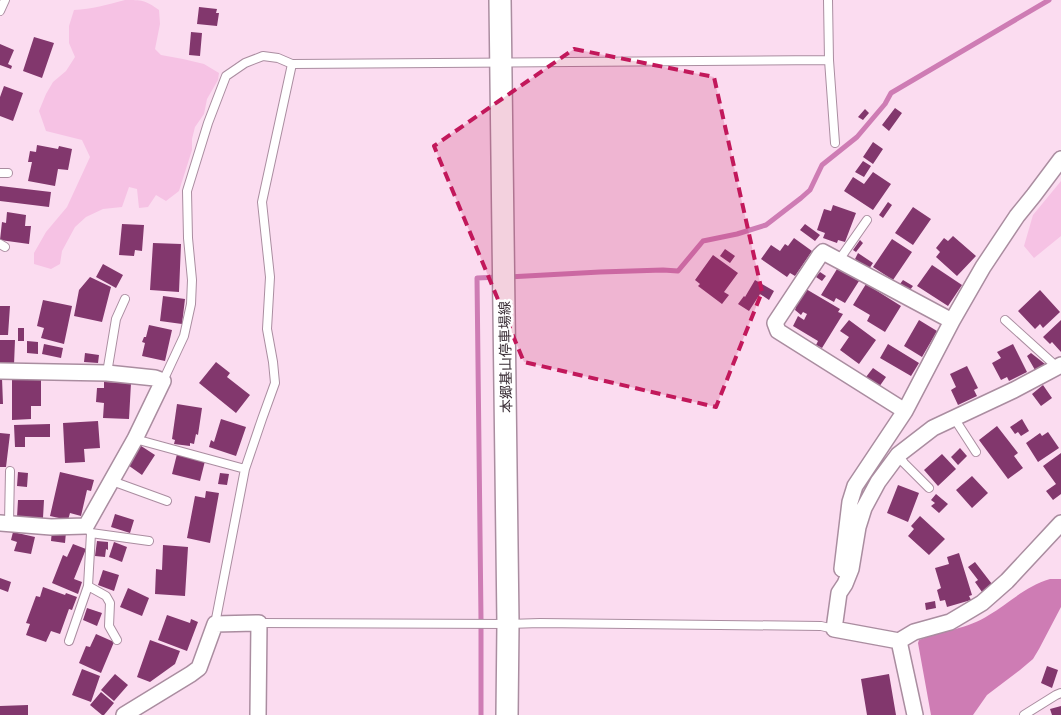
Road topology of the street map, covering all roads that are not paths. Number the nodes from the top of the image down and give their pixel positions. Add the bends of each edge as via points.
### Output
1 (5, 0) edge
2 (500, 0) edge
3 (828, 0) edge
4 (0, 11) edge
5 (829, 60) junction
6 (502, 62) junction
7 (292, 64) junction
8 (835, 143) dead end
9 (1061, 158) edge
10 (867, 220) dead end
11 (839, 260) junction
12 (125, 299) dead end
13 (1005, 320) dead end
14 (952, 321) junction
15 (1059, 366) edge
16 (0, 371) edge
17 (107, 373) junction
18 (163, 381) junction
19 (905, 410) junction
20 (954, 418) junction
21 (135, 439) junction
22 (976, 452) dead end
23 (898, 455) junction
24 (245, 469) junction
25 (10, 470) dead end
26 (112, 481) junction
27 (929, 488) dead end
28 (167, 501) dead end
29 (5, 523) edge
30 (1061, 523) edge
31 (88, 529) junction
32 (149, 541) dead end
33 (88, 586) junction
34 (839, 593) junction
35 (259, 622) junction
36 (215, 624) junction
37 (508, 624) junction
38 (834, 629) junction
39 (117, 640) dead end
40 (69, 641) dead end
41 (899, 641) junction
42 (1061, 693) edge
43 (124, 715) edge
44 (258, 715) edge
45 (507, 715) edge
46 (915, 715) edge
47 (1024, 715) edge

1 - 4 lane
2 - 6 main road, 本郷基山停車場線
3 - 5 lane
5 - 6 lane
5 - 8 lane
6 - 7 lane
6 - 37 main road, 本郷基山停車場線
7 - 18 lane via 263,56 226,76 187,191 192,280 190,304 184,336
7 - 24 lane via 262,202 270,277 267,329 276,384
9 - 14 street via 1017,216
10 - 11 lane
11 - 14 street
11 - 19 street via 823,252 774,323 778,331
12 - 17 lane via 116,319
13 - 15 lane
14 - 19 street
15 - 20 street
16 - 17 street
17 - 18 street
18 - 21 street
19 - 34 street via 855,486 850,502
20 - 22 lane
20 - 23 street via 933,428
21 - 24 lane
21 - 26 street
23 - 27 lane
23 - 34 street via 864,508 851,569
24 - 36 lane
25 - 29 lane
26 - 28 lane
26 - 31 street
29 - 31 street
30 - 41 street via 982,604 950,622 914,632
31 - 32 lane
31 - 33 lane
33 - 39 lane via 106,596 110,603 110,626
33 - 40 lane
34 - 38 street
35 - 36 street
35 - 37 lane
35 - 44 street
36 - 43 street via 199,668
37 - 38 lane via 821,626
37 - 45 main road, 本郷基山停車場線
38 - 41 street
41 - 46 street
42 - 47 lane

